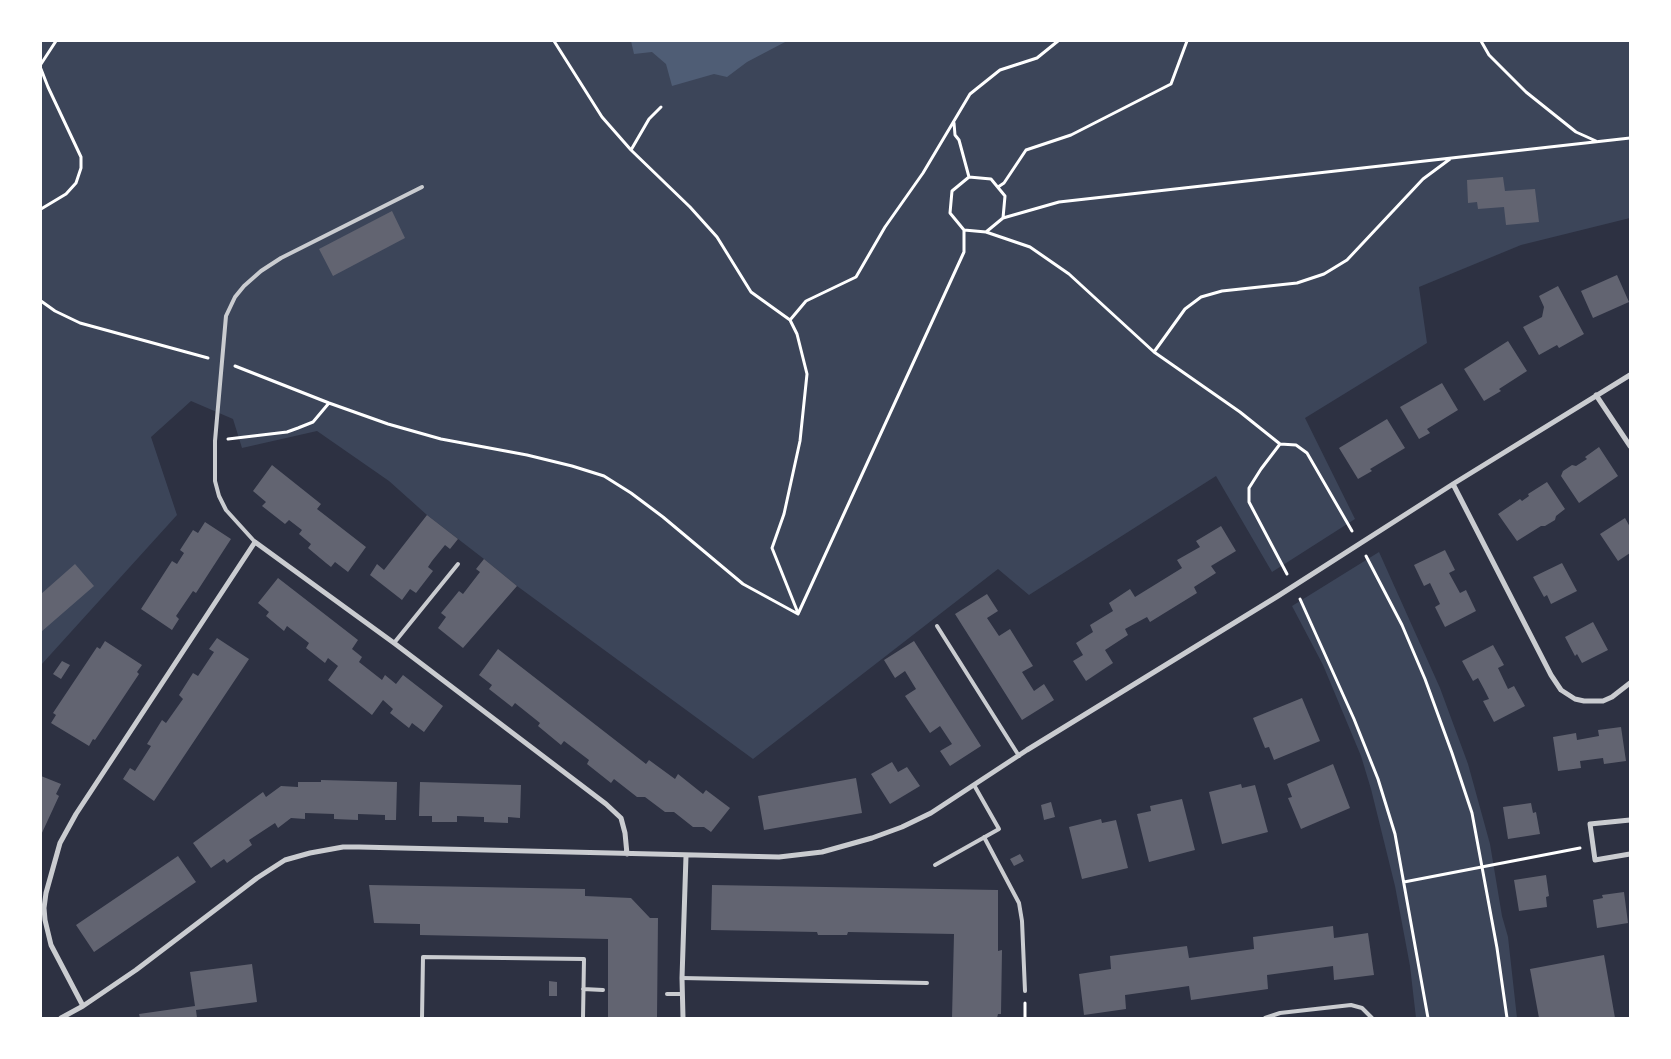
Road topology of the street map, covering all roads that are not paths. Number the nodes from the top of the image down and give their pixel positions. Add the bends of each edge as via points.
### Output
1 (422, 187) dead end
2 (1630, 375) edge
3 (1596, 395) junction
4 (1630, 446) edge
5 (1454, 484) junction
6 (255, 542) junction
7 (458, 564) dead end
8 (937, 626) dead end
9 (394, 643) junction
10 (1630, 683) edge
11 (1019, 756) junction
12 (974, 785) junction
13 (1630, 820) edge
14 (984, 837) junction
15 (627, 854) junction
16 (1630, 854) edge
17 (686, 856) junction
18 (935, 865) dead end
19 (682, 978) junction
20 (927, 983) dead end
21 (583, 989) junction
22 (603, 990) dead end
23 (1025, 991) dead end
24 (667, 994) dead end
25 (682, 994) junction
26 (83, 1006) junction
27 (61, 1018) edge
28 (422, 1018) edge
29 (583, 1018) edge
30 (683, 1018) edge
31 (1265, 1018) edge
32 (1372, 1018) edge

1 - 6 lane via 280,258 244,286 226,316 215,441 215,481 226,510
2 - 3 street
3 - 4 street
3 - 5 street
5 - 10 street via 1561,690 1575,699 1603,701
5 - 11 street
6 - 9 street
6 - 26 street via 60,843 46,892 45,920 51,945
7 - 9 lane
8 - 11 lane
9 - 15 street via 615,811 624,825
11 - 12 street
12 - 14 lane via 999,829
12 - 17 street via 931,813 902,827 822,852 779,858
13 - 16 street via 1590,824 1595,860
14 - 18 lane
14 - 23 lane via 1019,903
15 - 17 street
15 - 26 street via 360,847 310,853 285,860 257,878 143,965
17 - 19 street
19 - 20 lane
19 - 25 street
21 - 22 lane
21 - 28 lane via 584,959 423,957
21 - 29 lane
24 - 25 lane
25 - 30 street
26 - 27 street
31 - 32 lane via 1280,1013 1351,1005 1362,1008

